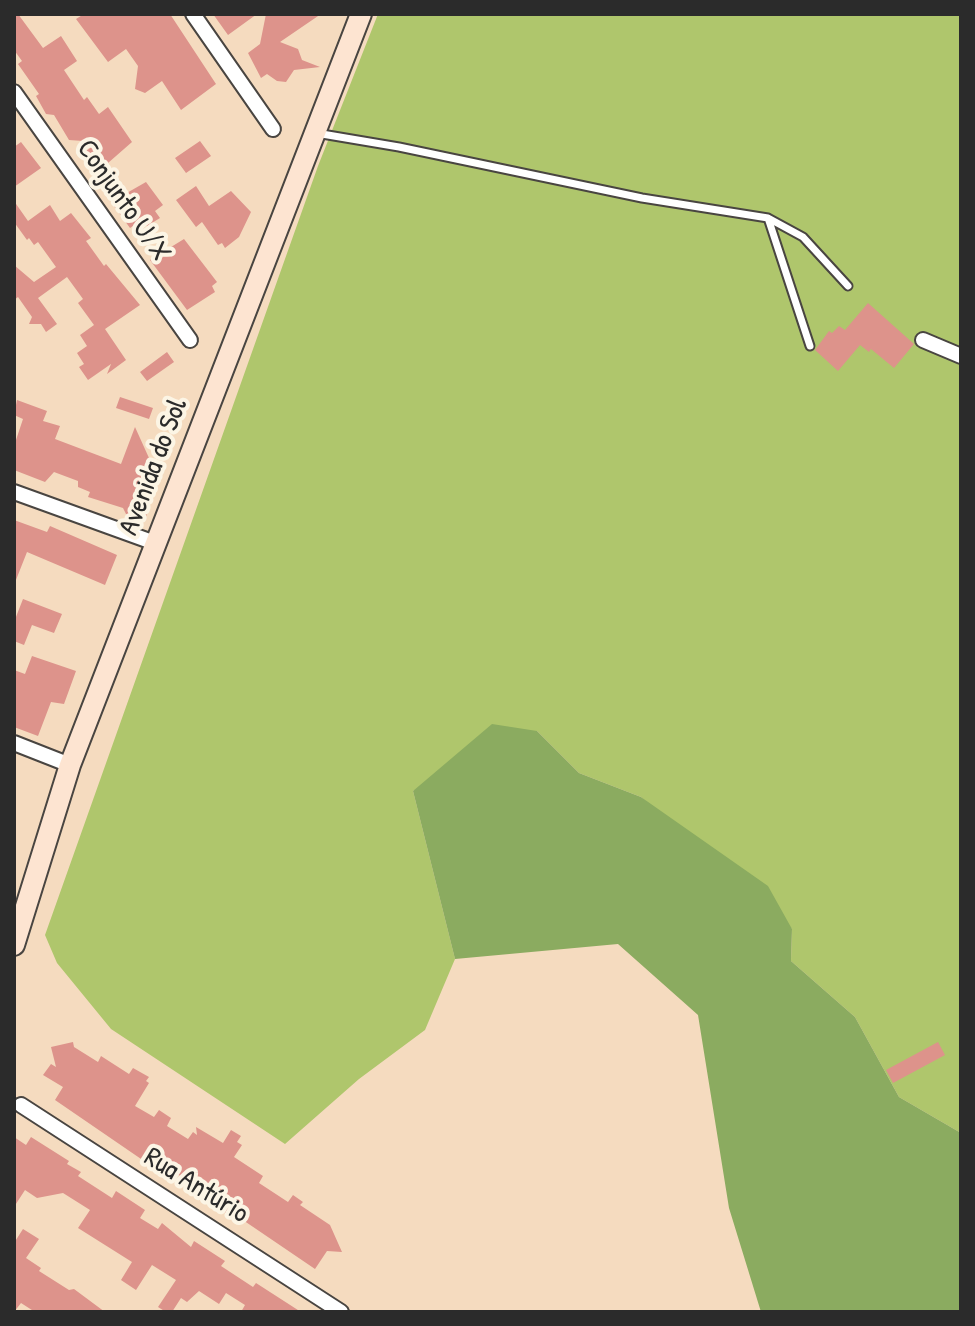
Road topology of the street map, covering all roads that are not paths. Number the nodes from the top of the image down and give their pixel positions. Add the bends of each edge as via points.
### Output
1 (193, 14) edge
2 (361, 14) edge
3 (14, 92) edge
4 (273, 129) dead end
5 (314, 133) junction
6 (768, 218) junction
7 (848, 286) dead end
8 (190, 340) dead end
9 (923, 340) dead end
10 (810, 346) dead end
11 (961, 356) edge
12 (14, 492) edge
13 (155, 543) junction
14 (14, 743) edge
15 (70, 765) junction
16 (14, 945) edge
17 (21, 1105) dead end
18 (341, 1312) edge

1 - 4 street
2 - 5 street, Avenida do Sol
3 - 8 street, Conjunto U/X
5 - 6 lane
5 - 13 street, Avenida do Sol
6 - 7 lane via 803,237
6 - 10 lane
9 - 11 street
12 - 13 street
13 - 15 street, Avenida do Sol
14 - 15 street
15 - 16 street, Avenida do Sol
17 - 18 street, Rua Antúrio

